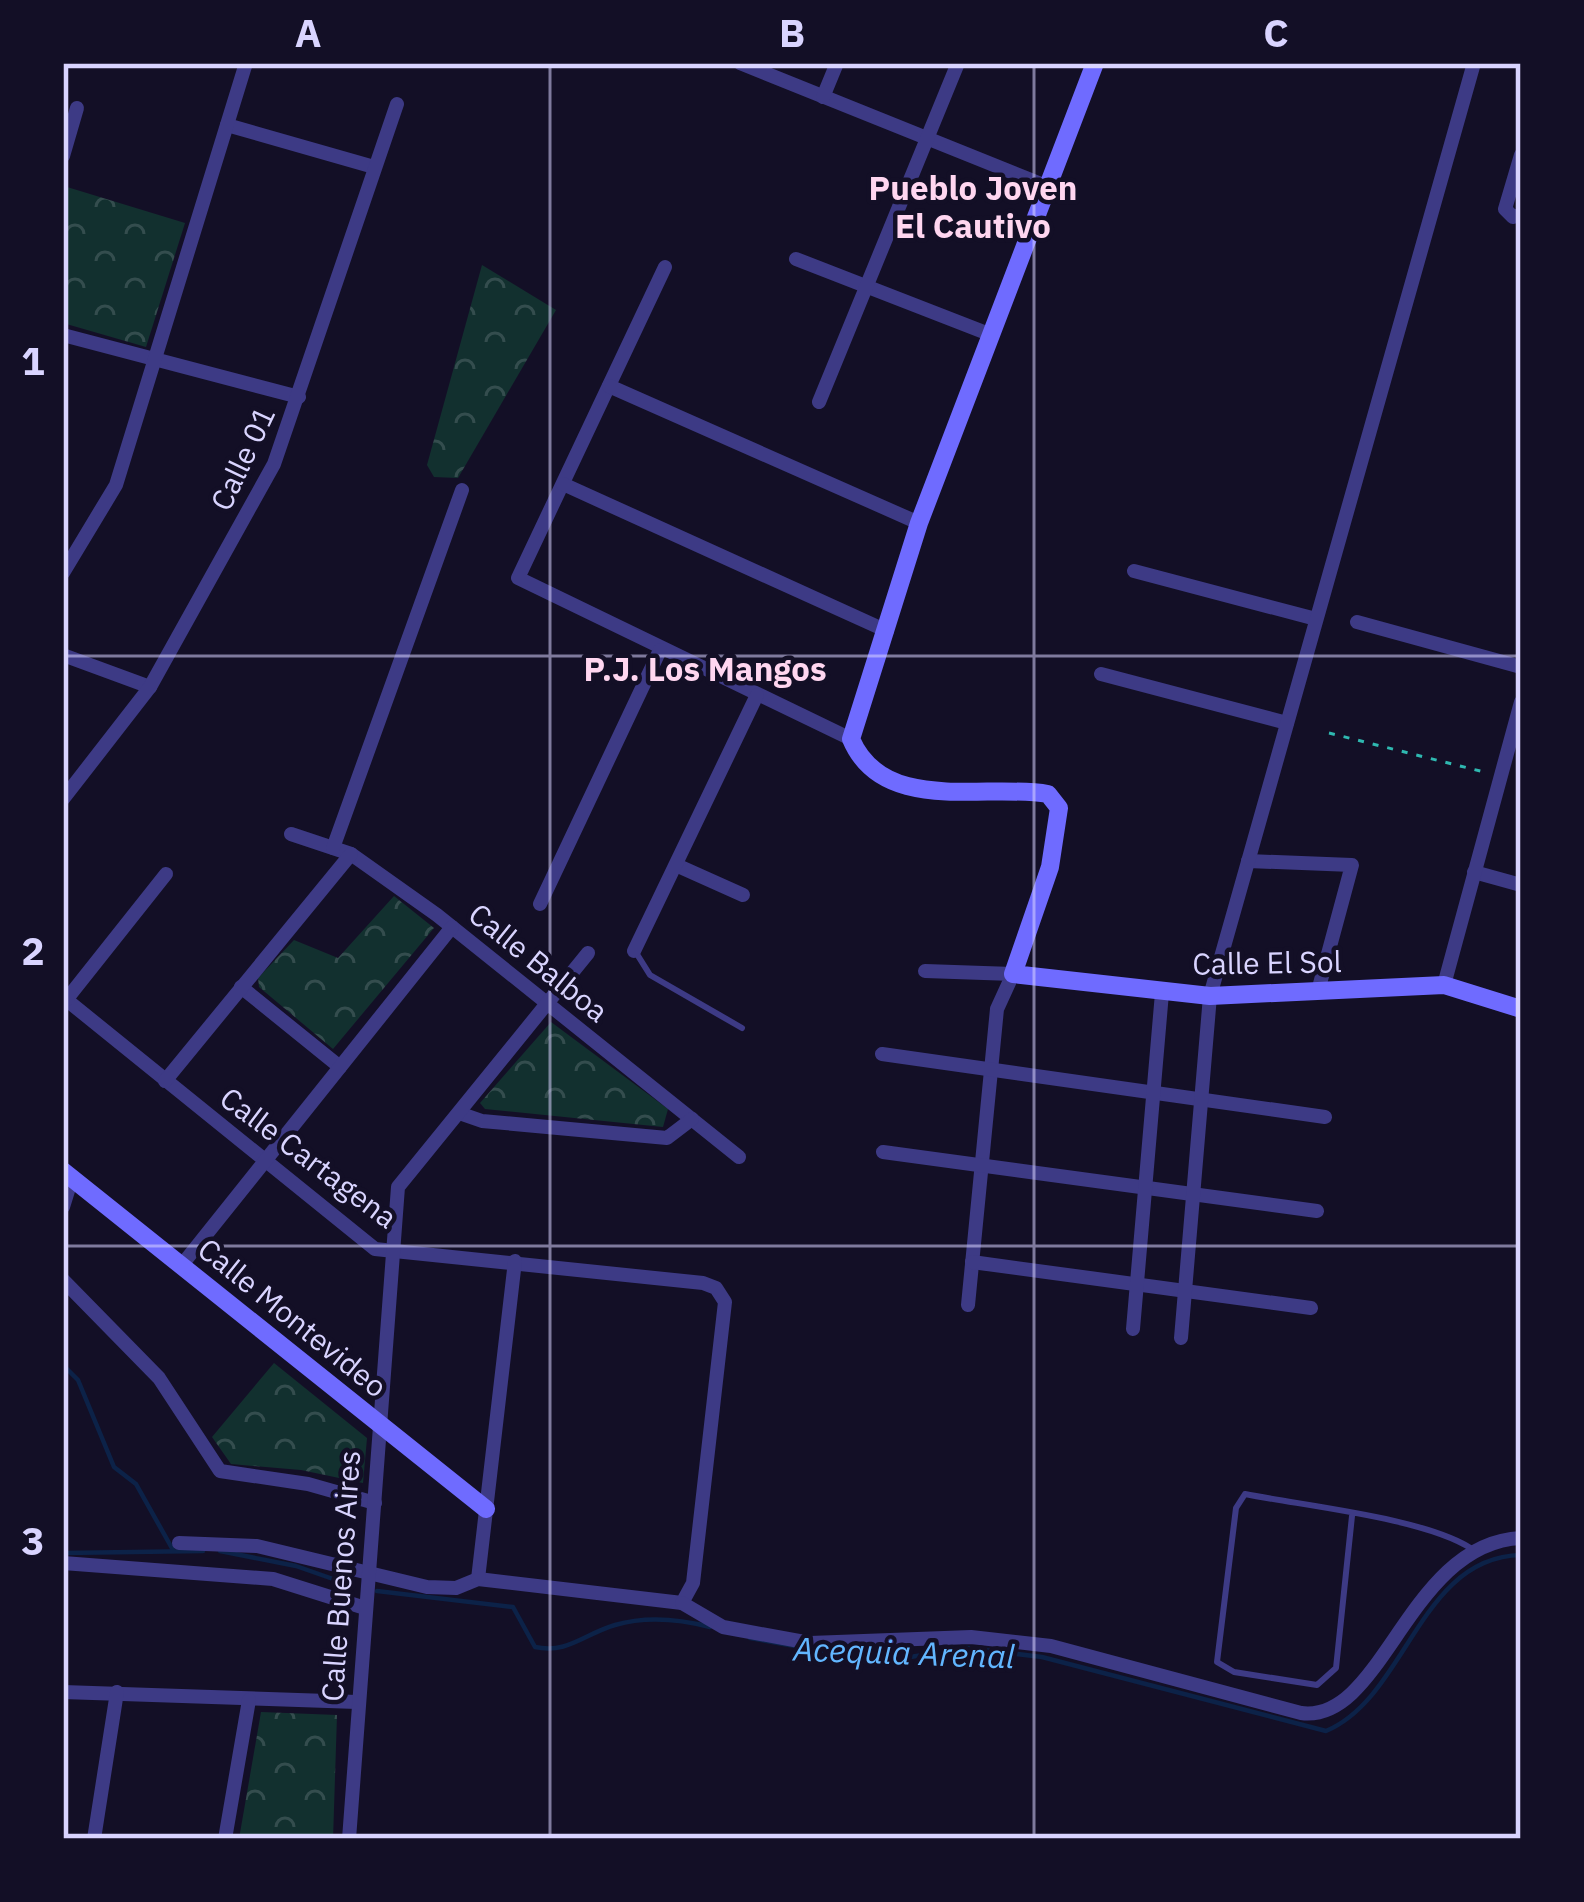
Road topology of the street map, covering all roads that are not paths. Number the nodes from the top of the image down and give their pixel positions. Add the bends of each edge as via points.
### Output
1 (246, 63) edge
2 (740, 63) edge
3 (837, 63) edge
4 (958, 63) edge
5 (1095, 63) edge
6 (1474, 63) edge
7 (823, 97) junction
8 (397, 104) dead end
9 (77, 108) dead end
10 (226, 125) junction
11 (928, 139) junction
12 (1521, 155) edge
13 (63, 156) edge
14 (374, 167) junction
15 (1046, 186) junction
16 (1521, 215) edge
17 (796, 259) dead end
18 (665, 267) dead end
19 (863, 286) junction
20 (989, 334) junction
21 (63, 335) edge
22 (154, 361) junction
23 (609, 386) junction
24 (299, 397) junction
25 (819, 402) dead end
26 (563, 484) junction
27 (462, 490) dead end
28 (919, 523) junction
29 (1134, 571) dead end
30 (63, 573) edge
31 (1316, 619) junction
32 (1357, 622) dead end
33 (887, 631) junction
34 (660, 650) junction
35 (63, 655) edge
36 (1521, 668) edge
37 (1101, 674) dead end
38 (150, 687) junction
39 (757, 695) junction
40 (1521, 702) edge
41 (1287, 723) junction
42 (851, 739) junction
43 (63, 799) edge
44 (291, 833) dead end
45 (333, 848) junction
46 (351, 854) junction
47 (1248, 861) junction
48 (676, 865) junction
49 (1474, 872) junction
50 (166, 874) dead end
51 (1521, 885) edge
52 (742, 895) dead end
53 (540, 904) dead end
54 (452, 927) junction
55 (634, 951) joint
56 (588, 953) dead end
57 (925, 971) dead end
58 (1013, 974) junction
59 (1444, 985) junction
60 (241, 988) junction
61 (1318, 992) junction
62 (1162, 993) junction
63 (1210, 996) junction
64 (65, 999) edge
65 (548, 1004) junction
66 (1521, 1009) edge
67 (742, 1028) dead end
68 (882, 1054) dead end
69 (340, 1067) junction
70 (991, 1071) junction
71 (166, 1081) junction
72 (1153, 1093) junction
73 (1202, 1100) junction
74 (460, 1113) junction
75 (1325, 1117) dead end
76 (692, 1119) junction
77 (883, 1152) dead end
78 (739, 1157) dead end
79 (265, 1162) junction
80 (981, 1166) junction
81 (67, 1175) edge
82 (1144, 1186) junction
83 (1194, 1193) junction
84 (63, 1207) edge
85 (1317, 1211) dead end
86 (393, 1252) junction
87 (515, 1261) junction
88 (972, 1262) junction
89 (181, 1265) junction
90 (63, 1280) edge
91 (1137, 1286) junction
92 (1185, 1291) junction
93 (968, 1305) dead end
94 (1311, 1308) dead end
95 (1132, 1328) dead end
96 (1181, 1338) dead end
97 (379, 1423) junction
98 (375, 1503) junction
99 (486, 1509) junction
100 (1352, 1516) junction
101 (1521, 1538) edge
102 (179, 1543) dead end
103 (1472, 1549) junction
104 (63, 1563) edge
105 (368, 1576) junction
106 (478, 1579) junction
107 (678, 1604) junction
108 (365, 1608) junction
109 (63, 1692) edge
110 (117, 1692) junction
111 (249, 1700) junction
112 (357, 1702) junction
113 (94, 1839) edge
114 (225, 1839) edge
115 (350, 1839) edge

1 - 10 street
2 - 7 street
3 - 7 street
4 - 11 street
5 - 15 street
6 - 31 street
7 - 11 street
8 - 14 street, Calle 01
9 - 13 street
10 - 14 street
10 - 22 street
11 - 15 street
11 - 19 street
12 - 16 street via 1504,209
14 - 24 street, Calle 01
15 - 20 street
17 - 19 street
18 - 23 street
19 - 20 street
19 - 25 street
20 - 28 street
21 - 22 street
22 - 24 street
22 - 30 street via 116,485
23 - 26 street
23 - 28 street
24 - 38 street, Calle 01 via 274,464
26 - 33 street
26 - 34 street via 518,578
27 - 45 street
28 - 33 street
29 - 31 street
31 - 41 street
32 - 36 street
33 - 42 street
34 - 39 street
34 - 53 street
35 - 38 street
37 - 41 street
38 - 43 street, Calle 01
39 - 42 street
39 - 48 street
40 - 49 street
41 - 47 street
42 - 58 street via 871,772 901,782 954,795 1026,790 1048,794 1059,808 1050,867
44 - 45 street, Calle Balboa
45 - 46 street, Calle Balboa
46 - 54 street, Calle Balboa
46 - 60 street
47 - 61 street via 1352,865
47 - 63 street
48 - 52 street
48 - 55 street
49 - 51 street
49 - 59 street
50 - 64 street
54 - 65 street, Calle Balboa
54 - 69 street
55 - 67 lane via 650,975
56 - 65 street, Calle Buenos Aires
57 - 58 street
58 - 62 street, Calle El Sol
58 - 70 street via 997,1010
59 - 61 street, Calle El Sol
59 - 66 street, Calle El Sol
60 - 69 street
60 - 71 street
61 - 63 street, Calle El Sol
62 - 63 street, Calle El Sol
62 - 72 street
63 - 73 street
64 - 71 street, Calle Cartagena
65 - 74 street, Calle Buenos Aires
65 - 76 street, Calle Balboa
68 - 70 street
69 - 79 street
70 - 72 street
70 - 80 street
71 - 79 street, Calle Cartagena
72 - 73 street
72 - 82 street
73 - 75 street
73 - 83 street
74 - 76 street via 667,1138
74 - 86 street, Calle Buenos Aires via 398,1187
76 - 78 street, Calle Balboa
77 - 80 street
79 - 86 street, Calle Cartagena via 375,1249
79 - 89 street
80 - 82 street
80 - 88 street
81 - 84 street
81 - 89 street, Calle Montevideo
82 - 83 street
82 - 91 street
83 - 85 street
83 - 92 street
86 - 87 street, Calle Cartagena
86 - 97 street, Calle Buenos Aires
87 - 99 street
87 - 107 street, Calle Cartagena via 703,1283 720,1292 725,1308 693,1583
88 - 91 street
88 - 93 street
89 - 97 street, Calle Montevideo
90 - 98 street via 159,1378 220,1471
91 - 92 street
91 - 95 street
92 - 94 street
92 - 96 street
97 - 98 street, Calle Buenos Aires
97 - 99 street, Calle Montevideo
98 - 105 street, Calle Buenos Aires
99 - 106 street
100 - 100 lane via 1245,1494 1236,1508 1217,1662 1317,1685 1336,1668
100 - 103 lane via 1453,1536
101 - 103 street
102 - 105 street via 257,1546
103 - 107 street via 1419,1600 1347,1700 1312,1714 1051,1646 971,1637 810,1643 723,1627
104 - 108 street via 273,1579
105 - 106 street via 441,1588
105 - 108 street, Calle Buenos Aires
106 - 107 street
108 - 112 street, Calle Buenos Aires
109 - 110 street
110 - 111 street
110 - 113 street
111 - 112 street
111 - 114 street
112 - 115 street, Calle Buenos Aires

